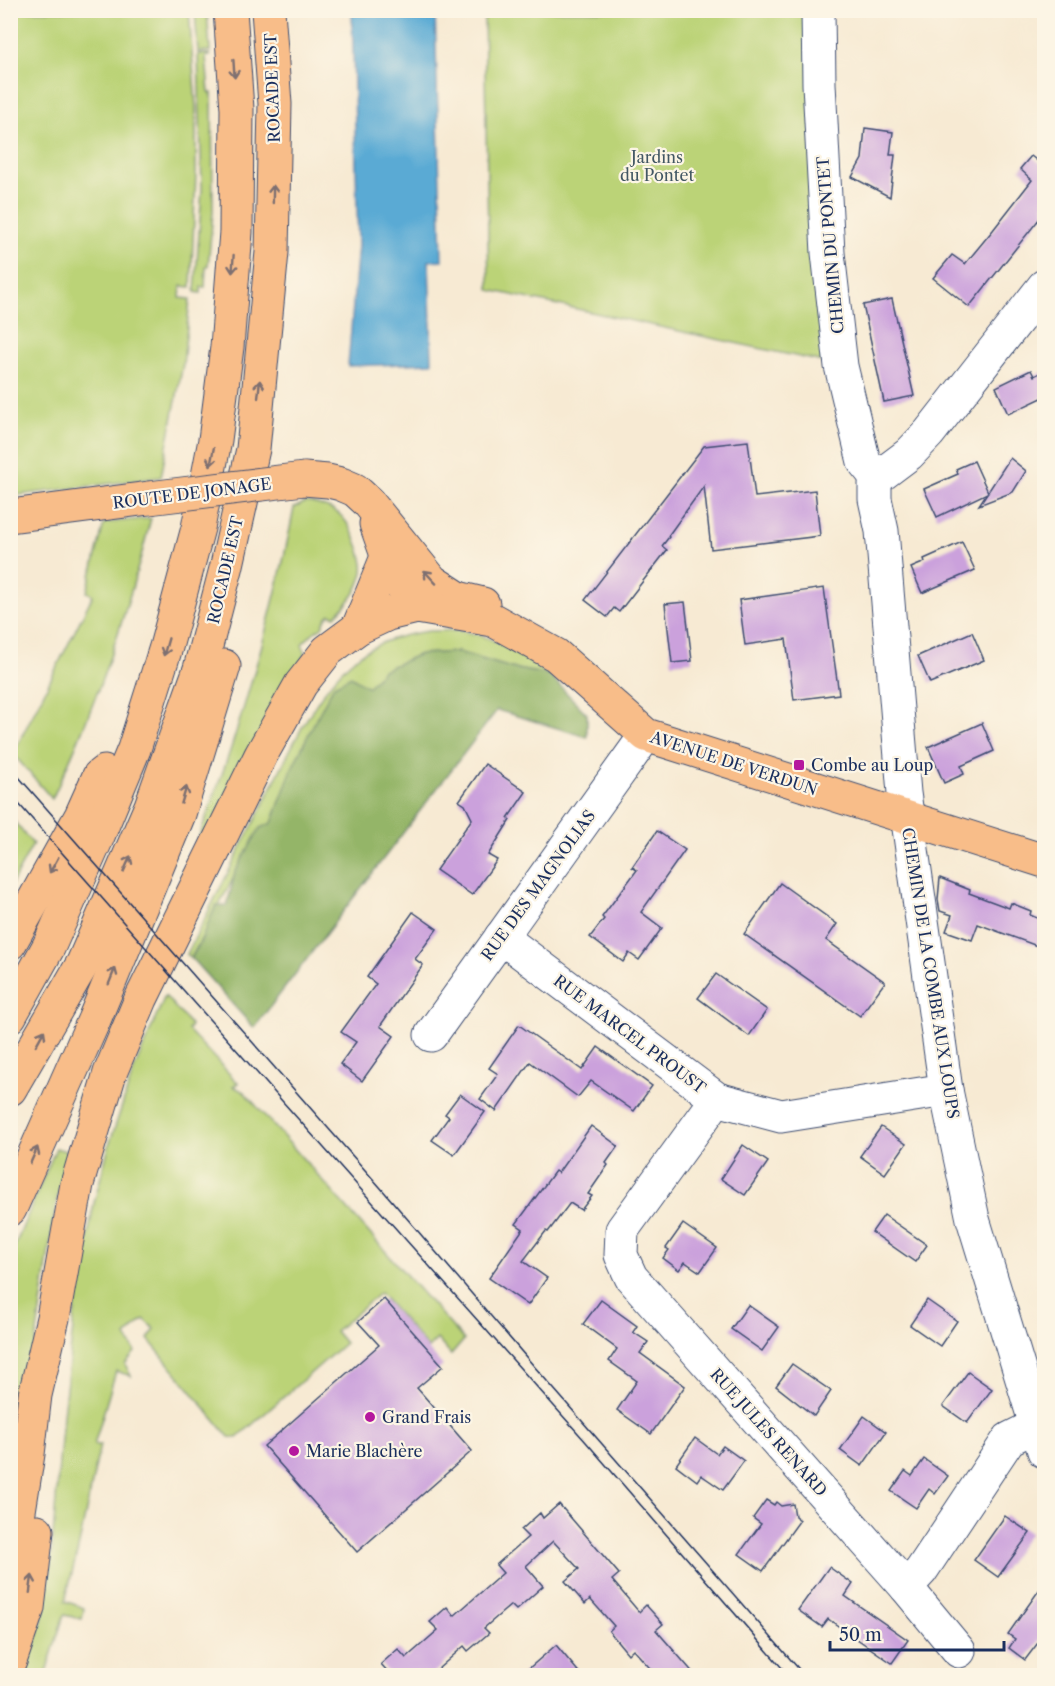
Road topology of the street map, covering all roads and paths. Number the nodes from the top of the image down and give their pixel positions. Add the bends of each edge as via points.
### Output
1 (230, 10) edge
2 (268, 10) edge
3 (818, 10) edge
4 (1044, 286) edge
5 (1035, 320) edge
6 (876, 477) junction
7 (368, 502) junction
8 (239, 508) junction
9 (10, 516) edge
10 (387, 557) junction
11 (417, 607) junction
12 (358, 628) junction
13 (635, 726) junction
14 (134, 749) junction
15 (907, 818) junction
16 (1044, 861) edge
17 (501, 937) junction
18 (10, 943) edge
19 (10, 1016) edge
20 (431, 1035) dead end
21 (10, 1089) edge
22 (946, 1090) junction
23 (717, 1099) junction
24 (10, 1209) edge
25 (53, 1318) junction
26 (1041, 1438) edge
27 (10, 1568) edge
28 (906, 1587) junction
29 (959, 1651) dead end
30 (10, 1661) edge

1 -> 14 main road via 237,109 236,232 215,440 198,528
8 -> 2 main road, ROCADE EST via 253,449 273,252 275,104
3 - 6 street, CHEMIN DU PONTET via 828,253 841,366 864,462
4 - 5 street
5 - 6 street via 909,454
6 - 15 street, CHEMIN DE LA COMBE AUX LOUPS
7 - 9 main road, ROUTE DE JONAGE, bridge via 341,484 304,479
7 - 10 main road
13 -> 7 main road, ROUTE DE JONAGE via 567,647 506,610 458,598 432,581
21 -> 8 main road, ROCADE EST via 83,963 152,806 200,669
24 -> 8 main road via 179,814 224,666 250,550
10 - 11 main road via 394,576
10 - 12 main road
11 - 12 main road via 388,614
11 - 13 main road, AVENUE DE VERDUN via 493,620 556,655
12 - 25 main road via 327,651 301,684 261,755 141,999 110,1073 77,1185
13 - 15 main road, AVENUE DE VERDUN
13 - 17 street, RUE DES MAGNOLIAS
14 -> 18 main road via 99,776
14 - 19 main road via 49,946
15 - 16 main road, AVENUE DE VERDUN
15 - 22 street, CHEMIN DE LA COMBE AUX LOUPS
17 - 20 street, RUE DES MAGNOLIAS
17 - 23 street, RUE MARCEL PROUST
22 - 23 street, RUE MARCEL PROUST via 781,1116
22 - 26 street, CHEMIN DE LA COMBE AUX LOUPS via 973,1219
23 - 28 street, RUE JULES RENARD via 622,1230 621,1255 632,1277
25 - 27 main road via 35,1395
30 -> 25 main road via 28,1608
26 - 28 street via 1009,1439 921,1571
28 - 29 street, RUE JULES RENARD

